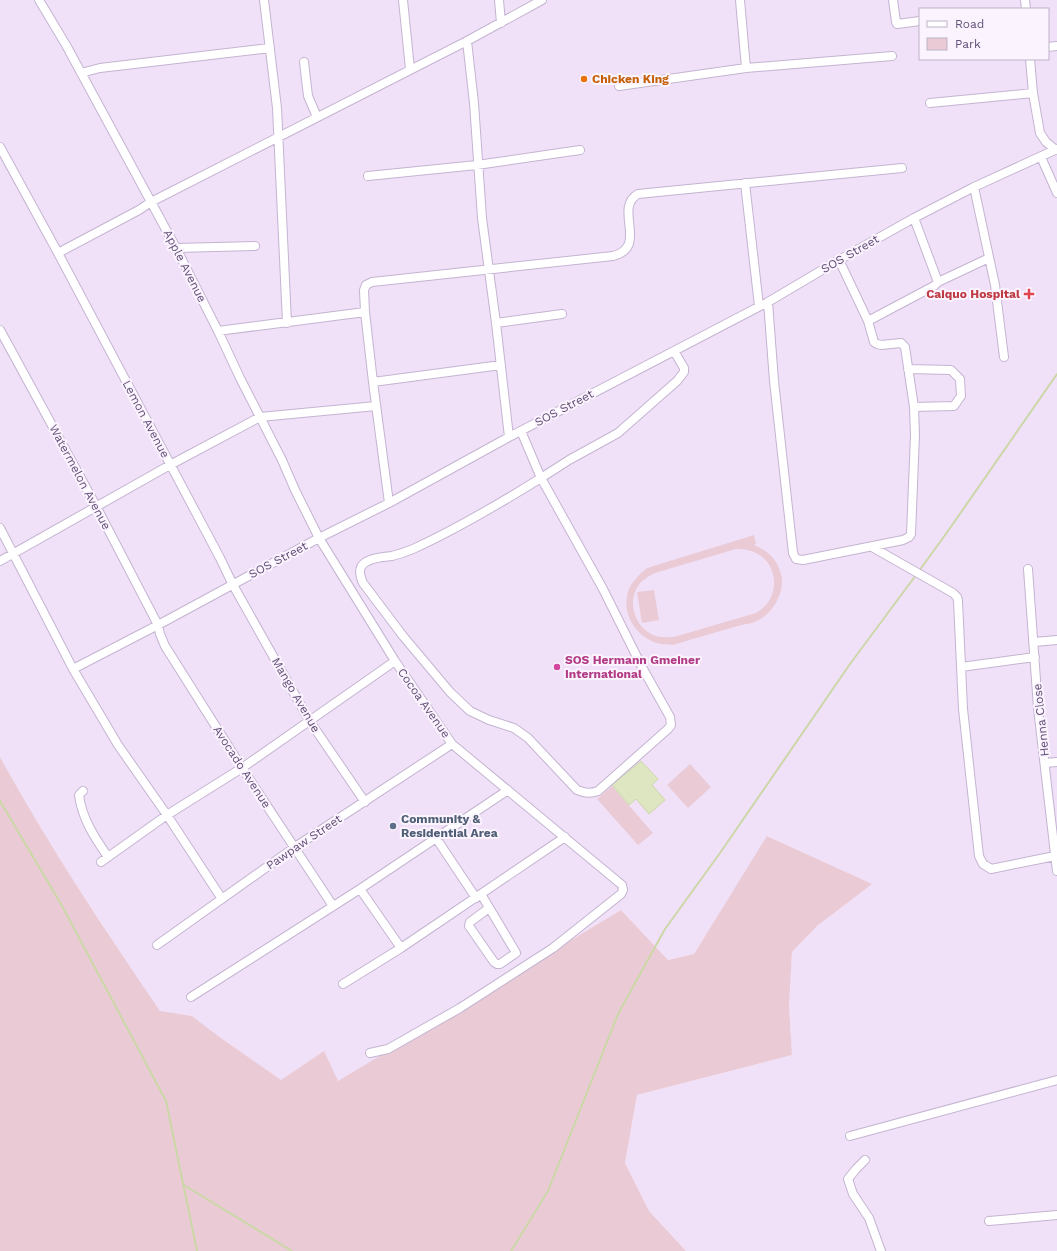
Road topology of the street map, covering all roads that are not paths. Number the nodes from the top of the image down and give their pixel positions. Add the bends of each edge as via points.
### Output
1 (39, 0) edge
2 (264, 0) edge
3 (403, 0) edge
4 (499, 0) edge
5 (542, 0) edge
6 (740, 0) edge
7 (893, 0) edge
8 (919, 21) edge
9 (501, 23) junction
10 (467, 41) junction
11 (270, 48) junction
12 (892, 56) dead end
13 (1030, 60) edge
14 (304, 62) dead end
15 (746, 68) junction
16 (410, 69) junction
17 (81, 73) junction
18 (619, 86) dead end
19 (1033, 93) junction
20 (930, 103) dead end
21 (317, 117) junction
22 (278, 137) junction
23 (0, 147) edge
24 (1056, 149) edge
25 (580, 150) dead end
26 (1041, 156) junction
27 (477, 165) junction
28 (902, 168) dead end
29 (368, 176) dead end
30 (744, 183) junction
31 (974, 187) junction
32 (1057, 193) edge
33 (151, 202) junction
34 (914, 218) junction
35 (255, 246) dead end
36 (176, 248) junction
37 (58, 253) junction
38 (989, 258) junction
39 (839, 260) junction
40 (488, 270) junction
41 (938, 282) junction
42 (768, 302) junction
43 (759, 306) junction
44 (365, 312) junction
45 (562, 314) dead end
46 (868, 321) junction
47 (286, 323) junction
48 (496, 323) junction
49 (0, 330) edge
50 (218, 331) junction
51 (674, 351) junction
52 (1004, 357) dead end
53 (501, 365) junction
54 (908, 369) junction
55 (373, 382) junction
56 (376, 406) junction
57 (914, 407) junction
58 (260, 417) junction
59 (521, 431) junction
60 (509, 437) junction
61 (170, 465) junction
62 (541, 478) junction
63 (389, 503) junction
64 (96, 506) junction
65 (0, 528) edge
66 (319, 538) junction
67 (872, 546) junction
68 (14, 553) junction
69 (0, 560) edge
70 (1028, 569) dead end
71 (233, 585) junction
72 (158, 625) junction
73 (1057, 640) edge
74 (1034, 642) junction
75 (1035, 657) junction
76 (395, 661) junction
77 (961, 667) junction
78 (73, 669) junction
79 (309, 720) junction
80 (452, 744) junction
81 (1057, 762) edge
82 (1045, 763) junction
83 (242, 768) junction
84 (508, 790) junction
85 (83, 791) dead end
86 (365, 802) junction
87 (167, 815) junction
88 (565, 837) junction
89 (436, 838) junction
90 (295, 847) junction
91 (1056, 856) junction
92 (108, 857) junction
93 (101, 862) dead end
94 (1057, 871) edge
95 (360, 889) junction
96 (478, 896) junction
97 (222, 899) junction
98 (333, 906) junction
99 (489, 908) junction
100 (157, 945) dead end
101 (401, 948) junction
102 (344, 984) dead end
103 (191, 997) dead end
104 (370, 1053) dead end
105 (1057, 1080) edge
106 (850, 1136) dead end
107 (865, 1160) dead end
108 (1057, 1215) edge
109 (989, 1221) dead end
110 (880, 1251) edge

1 - 17 street, Apple Avenue
2 - 11 street
3 - 16 street
4 - 9 street
5 - 9 street
6 - 15 street
7 - 8 street via 897,24
9 - 10 street
10 - 16 street
10 - 27 street
11 - 17 street via 100,68
11 - 22 street
12 - 15 street
13 - 19 street
14 - 21 street via 308,96
15 - 18 street
16 - 21 street
17 - 33 street, Apple Avenue
19 - 20 street
19 - 24 street via 1040,133 1046,142
21 - 22 street
22 - 33 street
22 - 47 street
23 - 37 street, Lemon Avenue
24 - 26 street, SOS Street
25 - 27 street
26 - 31 street, SOS Street
26 - 32 street
27 - 29 street
27 - 40 street
28 - 30 street
30 - 40 street via 634,196 629,203 630,241 628,248 621,254
30 - 43 street
31 - 34 street, SOS Street
31 - 38 street
33 - 36 street, Apple Avenue
33 - 37 street
34 - 39 street, SOS Street
34 - 41 street
35 - 36 street
36 - 50 street, Apple Avenue
37 - 61 street, Lemon Avenue
38 - 41 street
38 - 52 street
39 - 42 street, SOS Street
39 - 46 street
40 - 44 street via 372,282 366,285 364,290
40 - 48 street
41 - 46 street
42 - 43 street, SOS Street
42 - 67 street via 793,553 796,559 803,560
43 - 51 street, SOS Street
44 - 47 street
44 - 55 street
45 - 48 street
46 - 54 street via 874,342 877,344 901,342 905,347
47 - 50 street
48 - 53 street
49 - 64 street, Watermelon Avenue
50 - 58 street, Apple Avenue
51 - 59 street, SOS Street
51 - 62 street via 684,368 677,381 618,433
53 - 55 street
53 - 60 street
54 - 57 street
54 - 57 street via 951,370 960,379 962,396 954,406
55 - 56 street
56 - 58 street
56 - 63 street
57 - 67 street via 915,442 910,534 903,540
58 - 61 street
58 - 66 street, Apple Avenue
59 - 60 street, SOS Street
59 - 62 street
60 - 63 street, SOS Street
61 - 64 street
61 - 71 street, Lemon Avenue
62 - 62 street via 603,589 671,722 668,729 593,793 586,794 577,790 528,738 514,728 470,711 450,692 403,636 360,575 360,569 365,562 402,554 495,506
63 - 66 street, SOS Street
64 - 68 street
64 - 72 street, Watermelon Avenue
65 - 68 street
66 - 71 street, SOS Street
66 - 76 street, Cocoa Avenue
67 - 77 street via 956,597
68 - 69 street
68 - 78 street
70 - 74 street, Henna Close
71 - 72 street, SOS Street
71 - 79 street, Mango Avenue
72 - 78 street, SOS Street
72 - 83 street, Avocado Avenue via 165,646
73 - 74 street
74 - 75 street, Henna Close
75 - 77 street
75 - 82 street, Henna Close
76 - 79 street
76 - 80 street, Cocoa Avenue
77 - 91 street via 979,856 983,864 991,869
78 - 87 street via 118,745
79 - 83 street
79 - 86 street, Mango Avenue
80 - 84 street, Cocoa Avenue
80 - 86 street, Pawpaw Street
81 - 82 street
82 - 91 street, Henna Close
83 - 87 street
83 - 90 street, Avocado Avenue
84 - 88 street, Cocoa Avenue
84 - 89 street
85 - 92 street via 79,795 85,818
86 - 90 street, Pawpaw Street
87 - 92 street
87 - 97 street
88 - 96 street
88 - 104 street, Cocoa Avenue via 622,885 621,894 553,948 467,1004 388,1049
89 - 95 street
89 - 96 street
90 - 97 street, Pawpaw Street
90 - 98 street, Avocado Avenue
91 - 94 street, Henna Close
92 - 93 street
95 - 98 street
95 - 101 street
96 - 99 street
96 - 101 street
97 - 100 street, Pawpaw Street
98 - 103 street
99 - 99 street via 516,953 500,964 494,962 469,926 470,922
101 - 102 street
105 - 106 street
107 - 110 street via 848,1179 853,1194 869,1218
108 - 109 street

